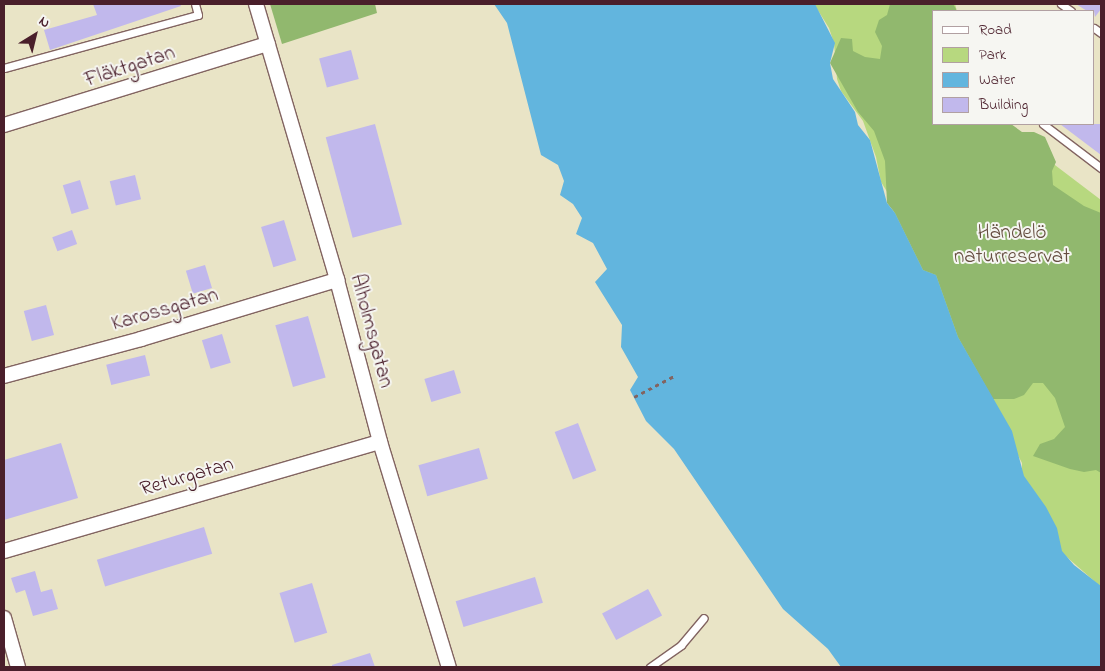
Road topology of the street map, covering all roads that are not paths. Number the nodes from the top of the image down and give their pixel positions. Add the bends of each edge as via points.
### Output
1 (195, 4) edge
2 (256, 4) edge
3 (268, 44) junction
4 (4, 68) edge
5 (1044, 125) edge
6 (4, 126) edge
7 (1101, 168) edge
8 (337, 280) junction
9 (4, 376) edge
10 (380, 442) junction
11 (4, 551) edge
12 (4, 618) edge
13 (704, 618) dead end
14 (18, 667) edge
15 (449, 667) edge
16 (650, 667) edge

1 - 4 lane via 198,15
2 - 3 street, Alholmsgatan
3 - 6 street, Fläktgatan
3 - 8 street, Alholmsgatan
5 - 7 lane
8 - 9 street, Karossgatan
8 - 10 street, Alholmsgatan
10 - 11 street, Returgatan
10 - 15 street, Alholmsgatan
12 - 14 street
13 - 16 lane via 681,645

